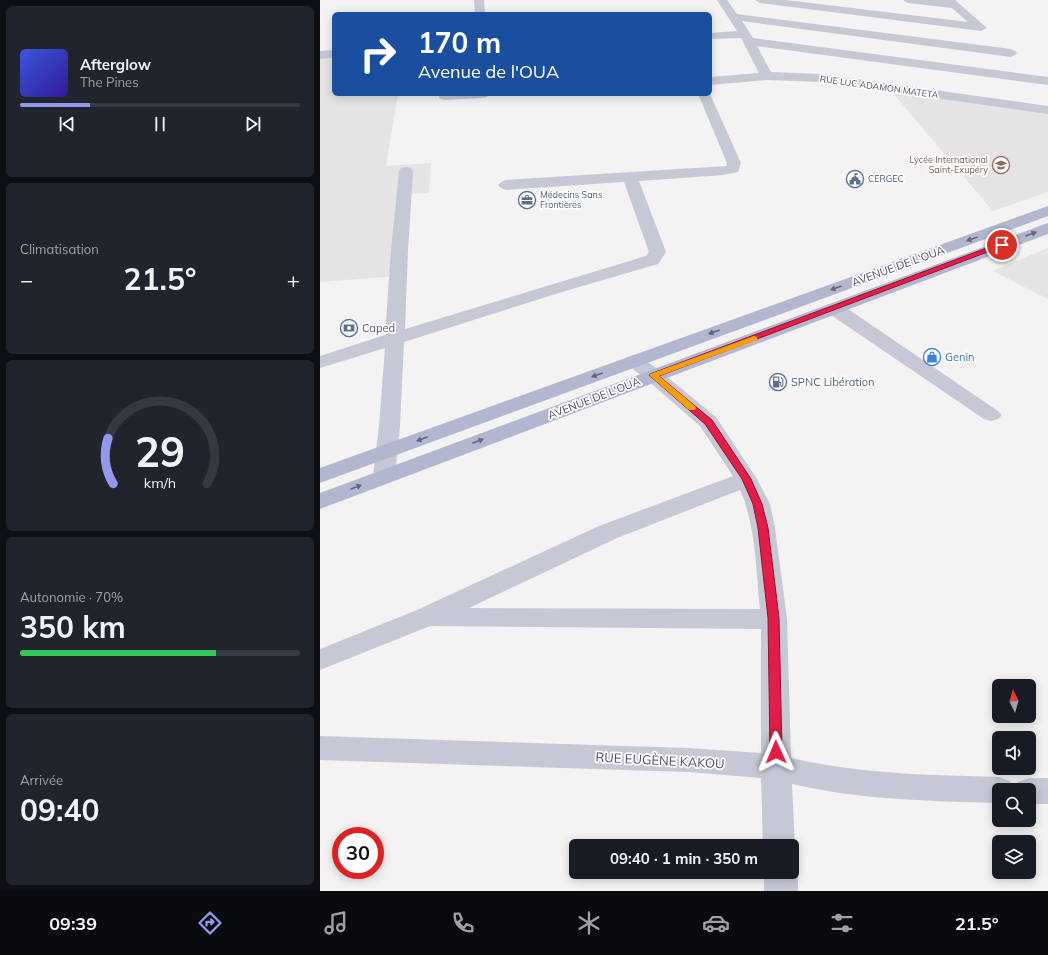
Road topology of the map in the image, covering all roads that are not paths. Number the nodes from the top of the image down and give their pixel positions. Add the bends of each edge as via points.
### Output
1 (479, 0) edge
2 (722, 0) edge
3 (760, 0) edge
4 (908, 0) edge
5 (952, 3) edge
6 (480, 12) edge
7 (717, 14) dead end
8 (732, 15) junction
9 (980, 27) junction
10 (712, 36) edge
11 (746, 38) junction
12 (1011, 53) junction
13 (332, 54) edge
14 (320, 55) edge
15 (767, 76) junction
16 (712, 81) edge
17 (1046, 83) edge
18 (705, 96) edge
19 (1048, 110) edge
20 (406, 171) dead end
21 (630, 178) junction
22 (506, 185) dead end
23 (1048, 211) edge
24 (1048, 228) edge
25 (835, 309) junction
26 (395, 339) junction
27 (320, 362) edge
28 (644, 368) junction
29 (991, 415) dead end
30 (387, 452) junction
31 (320, 476) edge
32 (384, 476) junction
33 (746, 479) junction
34 (320, 501) edge
35 (426, 617) junction
36 (774, 618) junction
37 (320, 660) edge
38 (320, 748) edge
39 (776, 767) junction
40 (992, 790) edge
41 (1036, 791) edge
42 (1048, 791) edge
43 (779, 839) edge
44 (780, 879) edge
45 (781, 891) edge

1 - 6 street
2 - 8 street
3 - 9 street
4 - 5 street
5 - 9 street
7 - 8 street
8 - 11 street
8 - 12 street
9 - 12 street
10 - 11 street
11 - 15 street
11 - 17 street
12 - 17 street
13 - 14 street
15 - 16 street, RUE LUC ADAMON MATETA
15 - 19 street, RUE LUC ADAMON MATETA via 821,78
18 - 21 street via 734,163 733,169
20 - 26 street
21 - 22 street
21 - 26 street via 658,252 652,260
23 -> 28 main road, AVENUE DE L'OUA
25 -> 24 main road, AVENUE DE L'OUA
25 - 28 main road, AVENUE DE L'OUA
25 - 29 street
26 - 27 street
26 - 30 street
28 -> 30 main road, AVENUE DE L'OUA
32 -> 28 main road, AVENUE DE L'OUA
28 - 33 street via 708,422
30 - 31 main road, AVENUE DE L'OUA
30 - 32 street
34 -> 32 main road, AVENUE DE L'OUA
33 - 35 street via 608,532
33 - 36 street via 758,504 763,528
35 - 36 street
35 - 37 street
36 - 39 street
38 - 39 street, RUE EUGÈNE KAKOU via 688,760
39 - 40 street, RUE EUGÈNE KAKOU via 826,779 920,788
39 - 43 street
41 - 42 street
44 - 45 street

